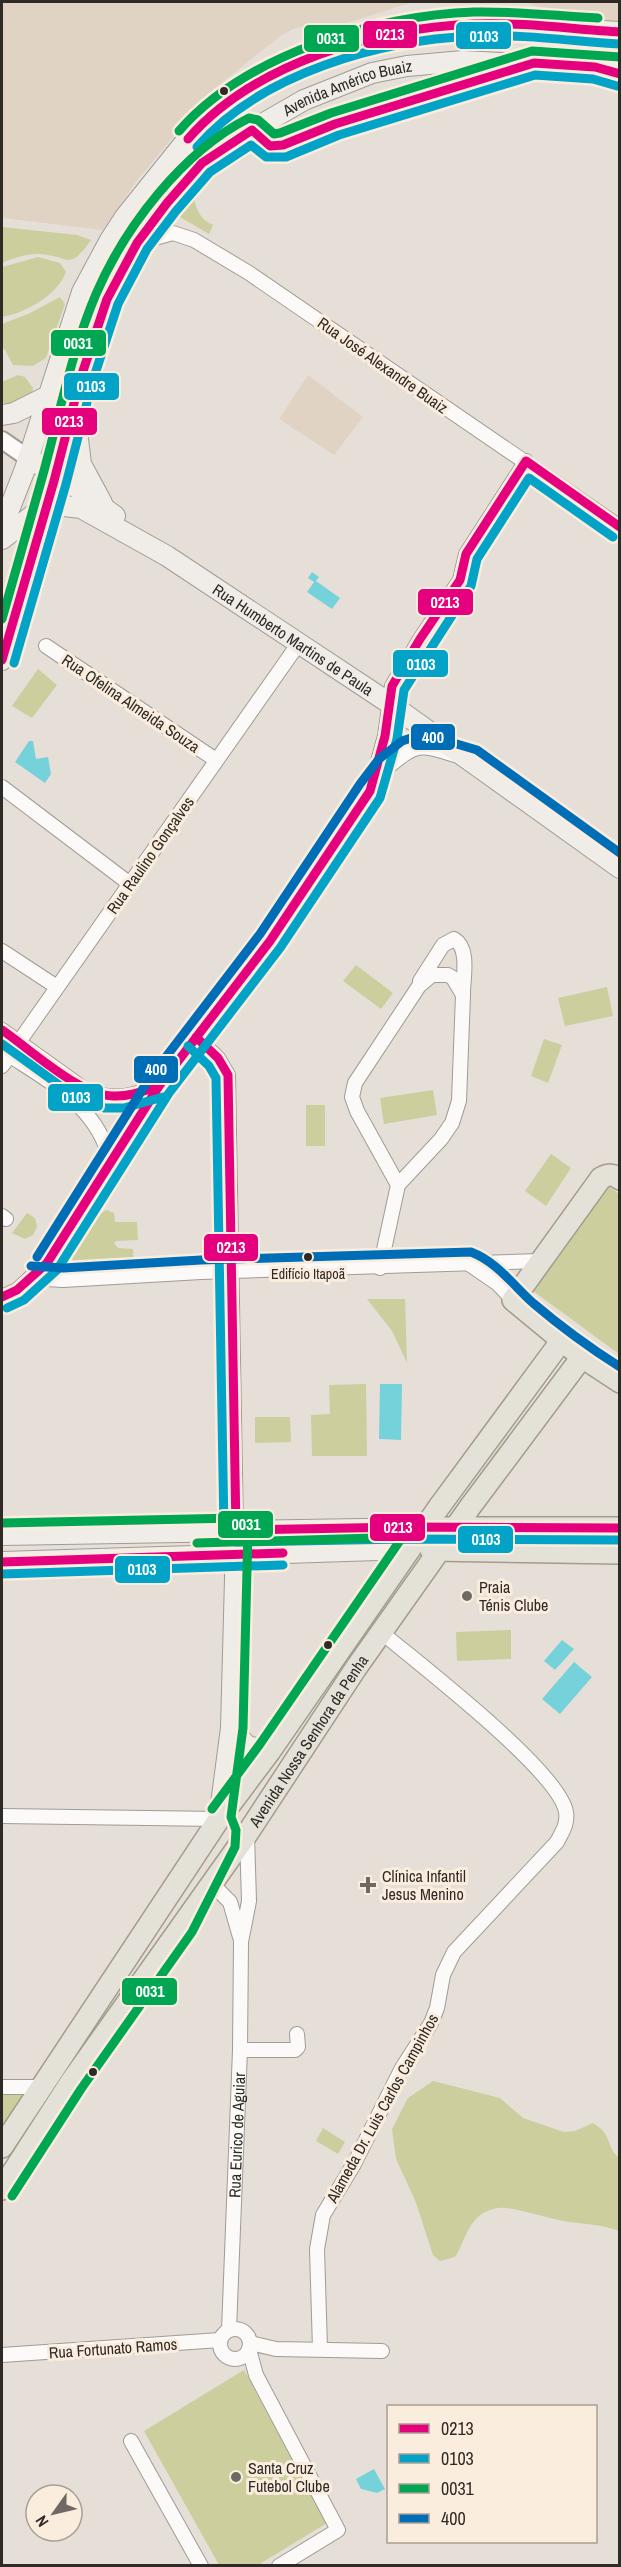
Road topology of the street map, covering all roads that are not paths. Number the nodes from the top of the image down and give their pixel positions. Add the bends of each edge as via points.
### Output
1 (620, 32) edge
2 (620, 71) edge
3 (137, 243) junction
4 (48, 396) junction
5 (74, 404) junction
6 (2, 415) edge
7 (2, 440) edge
8 (28, 458) junction
9 (526, 461) junction
10 (56, 474) junction
11 (47, 504) junction
12 (103, 505) junction
13 (620, 527) edge
14 (2, 528) edge
15 (2, 539) edge
16 (141, 540) junction
17 (299, 643) junction
18 (46, 646) dead end
19 (2, 660) edge
20 (389, 703) junction
21 (216, 760) junction
22 (471, 760) junction
23 (2, 787) edge
24 (370, 791) junction
25 (620, 868) edge
26 (130, 884) junction
27 (2, 951) edge
28 (57, 987) junction
29 (463, 995) junction
30 (411, 996) junction
31 (2, 1030) edge
32 (196, 1037) junction
33 (19, 1041) junction
34 (4, 1057) edge
35 (159, 1086) junction
36 (111, 1162) junction
37 (620, 1179) edge
38 (398, 1185) junction
39 (539, 1262) junction
40 (469, 1264) junction
41 (380, 1268) junction
42 (232, 1273) junction
43 (30, 1278) junction
44 (2, 1297) edge
45 (513, 1300) junction
46 (562, 1340) junction
47 (582, 1357) junction
48 (620, 1382) edge
49 (424, 1528) junction
50 (455, 1528) junction
51 (620, 1528) edge
52 (236, 1530) junction
53 (2, 1535) edge
54 (409, 1549) junction
55 (440, 1550) junction
56 (620, 1553) edge
57 (235, 1554) junction
58 (2, 1562) edge
59 (381, 1632) junction
60 (231, 1728) junction
61 (270, 1751) junction
62 (2, 1816) edge
63 (219, 1819) junction
64 (247, 1834) junction
65 (211, 1883) junction
66 (249, 1901) junction
67 (230, 1902) junction
68 (181, 1927) junction
69 (241, 1941) junction
70 (297, 2034) dead end
71 (240, 2050) junction
72 (71, 2082) junction
73 (40, 2086) junction
74 (2, 2087) edge
75 (2, 2146) edge
76 (2, 2189) edge
77 (225, 2335) junction
78 (249, 2346) junction
79 (320, 2349) junction
80 (382, 2351) dead end
81 (3, 2356) edge
82 (131, 2441) dead end
83 (201, 2565) edge
84 (279, 2565) edge

1 - 4 main road via 475,24 427,28 338,48 292,66 231,101 194,131 110,240 82,292
2 - 3 main road, Avenida Américo Buaiz via 464,61 372,73 304,100 202,163
3 - 5 main road, Avenida Américo Buaiz via 107,299
3 - 9 street, Rua José Alexandre Buaiz via 173,233 194,240 249,273
4 - 6 main road
4 - 8 main road
5 - 10 main road, Avenida Américo Buaiz
5 - 12 main road via 81,464
7 - 8 street
8 - 10 main road, Rua Humberto Martins de Paula
8 - 14 main road
9 - 13 street, Rua José Alexandre Buaiz
9 - 20 street via 466,554 460,580 400,671
10 - 11 main road, Avenida Américo Buaiz
10 - 12 main road, Rua Humberto Martins de Paula
11 - 15 main road
11 - 16 main road, Rua Humberto Martins de Paula via 81,508
11 - 19 main road, Avenida Américo Buaiz
12 - 16 main road, Rua Humberto Martins de Paula
16 - 17 main road, Rua Humberto Martins de Paula
17 - 20 main road, Rua Humberto Martins de Paula
17 - 21 street, Rua Raulino Gonçalves
18 - 21 street, Rua Ofelina Almeida Souza
20 - 22 main road, Rua Humberto Martins de Paula
20 - 24 street via 385,736
21 - 26 street, Rua Raulino Gonçalves
22 - 24 street via 422,746 408,751 388,768
22 - 25 main road, Rua Humberto Martins de Paula
23 - 26 street
24 - 32 street via 270,941
26 - 28 street, Rua Raulino Gonçalves
27 - 28 street
28 - 33 street, Rua Raulino Gonçalves
29 - 30 street via 453,978 440,974 426,978
29 - 30 street via 464,954 454,939 443,945
29 - 38 street via 459,1101 452,1123
30 - 38 street via 355,1083 352,1097
31 - 33 street
32 - 35 street
32 - 42 street via 218,1058 228,1075
33 - 34 street, Rua Raulino Gonçalves
33 - 35 street via 87,1091 103,1097 124,1098
34 - 36 street via 76,1102 95,1123
35 - 36 street
36 - 43 street via 47,1263
37 - 39 main road via 614,1175 601,1178
38 - 41 street
39 - 40 street
39 - 45 main road
40 - 41 street
40 - 45 street
41 - 42 street
42 - 43 street
42 - 52 street
43 - 44 street
45 - 46 main road
46 - 47 main road
46 - 49 main road, Avenida Nossa Senhora da Penha
47 - 48 main road
47 - 50 main road, Avenida Nossa Senhora da Penha
49 - 50 main road
49 - 52 main road
49 - 54 main road, Avenida Nossa Senhora da Penha
50 - 51 main road
50 - 55 main road, Avenida Nossa Senhora da Penha
52 - 53 main road
52 - 57 main road
54 - 55 main road
54 - 57 main road
54 - 61 main road, Avenida Nossa Senhora da Penha
55 - 56 main road
55 - 59 main road, Avenida Nossa Senhora da Penha
57 - 58 main road
57 - 60 main road
59 - 64 main road, Avenida Nossa Senhora da Penha
59 - 79 street, Alameda Dr. Luis Carlos Campinhos via 505,1737 556,1789 567,1813 557,1842 447,1963 431,2023 402,2068 354,2164 322,2215 317,2249
60 - 61 main road via 247,1746
60 - 63 main road
61 - 63 main road, Avenida Nossa Senhora da Penha
62 - 63 street
63 - 68 main road via 224,1843
63 - 73 main road, Avenida Nossa Senhora da Penha
64 - 65 main road, Avenida Nossa Senhora da Penha
64 - 66 street, Rua Eurico de Aguiar
65 - 67 street, Rua Eurico de Aguiar
65 - 68 main road, Avenida Nossa Senhora da Penha
66 - 67 street via 240,1898
66 - 69 street, Rua Eurico de Aguiar
67 - 69 street, Rua Eurico de Aguiar
68 - 72 main road, Avenida Nossa Senhora da Penha
69 - 71 street, Rua Eurico de Aguiar
70 - 71 street via 295,2050
71 - 77 street, Rua Eurico de Aguiar
72 - 73 main road
72 - 76 main road, Avenida Nossa Senhora da Penha
73 - 74 street
73 - 75 main road, Avenida Nossa Senhora da Penha
77 - 78 street via 240,2330
77 - 78 street via 222,2353 234,2360 246,2355
77 - 81 street, Rua Fortunato Ramos
78 - 79 street
78 - 84 street via 256,2375 338,2530
79 - 80 street
82 - 83 street

